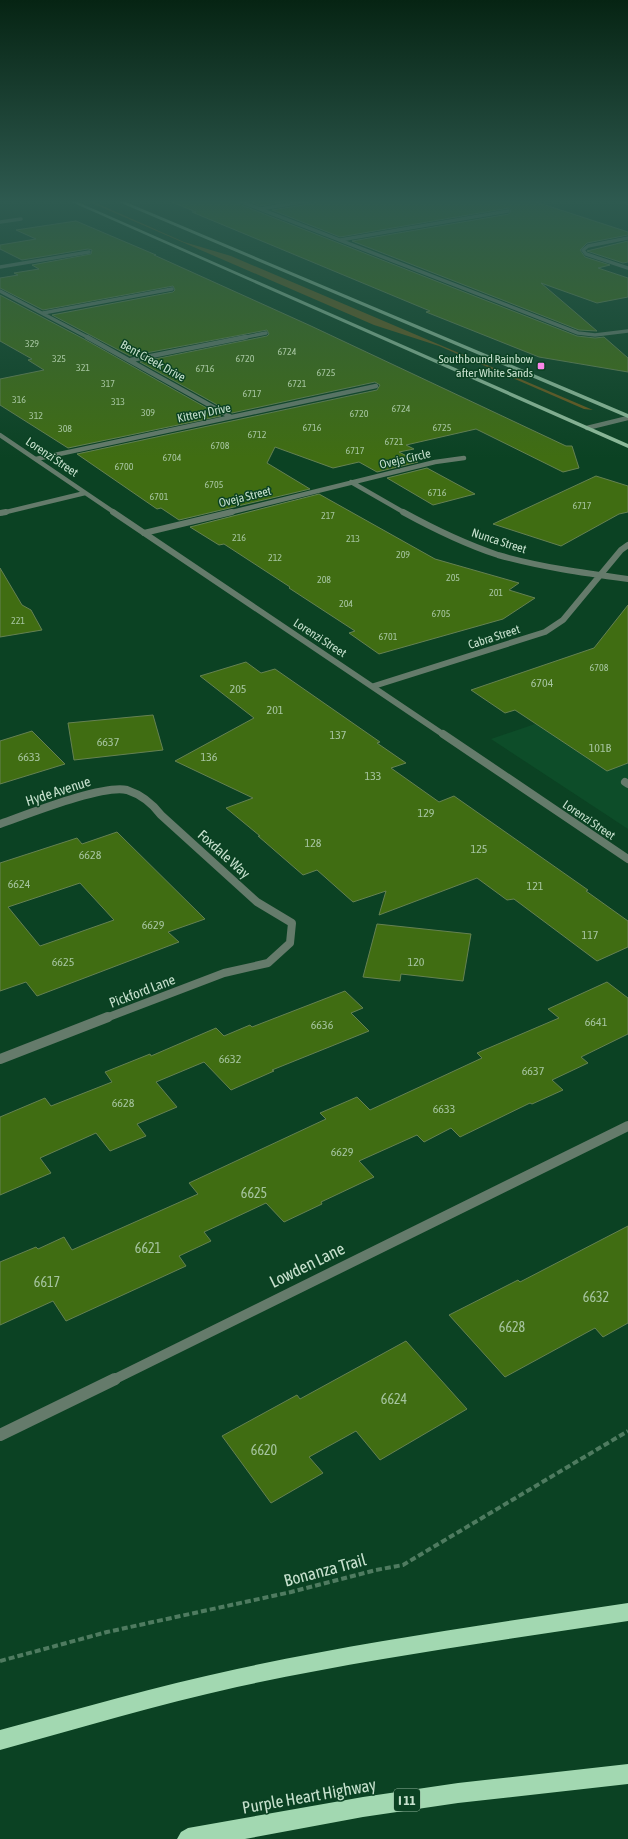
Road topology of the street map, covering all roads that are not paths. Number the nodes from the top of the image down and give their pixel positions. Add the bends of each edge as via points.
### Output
1 (264, 286) edge
2 (318, 286) edge
3 (457, 286) edge
4 (172, 289) dead end
5 (0, 291) edge
6 (43, 313) junction
7 (628, 331) edge
8 (266, 333) dead end
9 (131, 360) junction
10 (376, 386) dead end
11 (232, 417) junction
12 (628, 417) edge
13 (587, 428) junction
14 (0, 435) edge
15 (628, 446) edge
16 (464, 458) dead end
17 (36, 459) junction
18 (352, 482) junction
19 (85, 493) junction
20 (0, 513) edge
21 (144, 533) junction
22 (628, 545) edge
23 (599, 575) junction
24 (628, 579) edge
25 (374, 686) junction
26 (126, 790) joint
27 (0, 824) edge
28 (628, 860) edge
29 (290, 943) joint
30 (0, 1059) edge
31 (628, 1126) edge
32 (0, 1434) edge
33 (628, 1612) edge
34 (0, 1740) edge
35 (628, 1774) edge
36 (188, 1839) edge

1 - 13 main road
2 - 12 main road
3 - 7 street via 578,333 595,335
4 - 6 street
5 - 6 street, Bent Creek Drive
6 - 9 street, Bent Creek Drive
8 - 9 street
9 - 11 street, Bent Creek Drive
10 - 11 street, Kittery Drive
11 - 17 street, Kittery Drive
12 - 13 street
13 - 15 main road
14 - 17 street, Lorenzi Street
16 - 18 street, Oveja Circle via 435,462
17 - 19 street, Lorenzi Street
18 - 21 street, Oveja Street
18 - 23 street, Nunca Street via 427,524 479,548 541,566
19 - 20 street
19 - 21 street, Lorenzi Street
21 - 25 street, Lorenzi Street
22 - 23 street, Cabra Street
23 - 24 street, Nunca Street
23 - 25 street, Cabra Street via 563,620 545,632
25 - 28 street, Lorenzi Street
26 - 27 street, Hyde Avenue via 95,792
26 - 29 street, Foxdale Way via 151,802 161,815 257,902 292,923
29 - 30 street, Pickford Lane via 268,963 224,973
31 - 32 street, Lowden Lane
33 - 34 highway via 387,1649 237,1678
35 - 36 highway, Purple Heart Highway / I 11 via 429,1797

